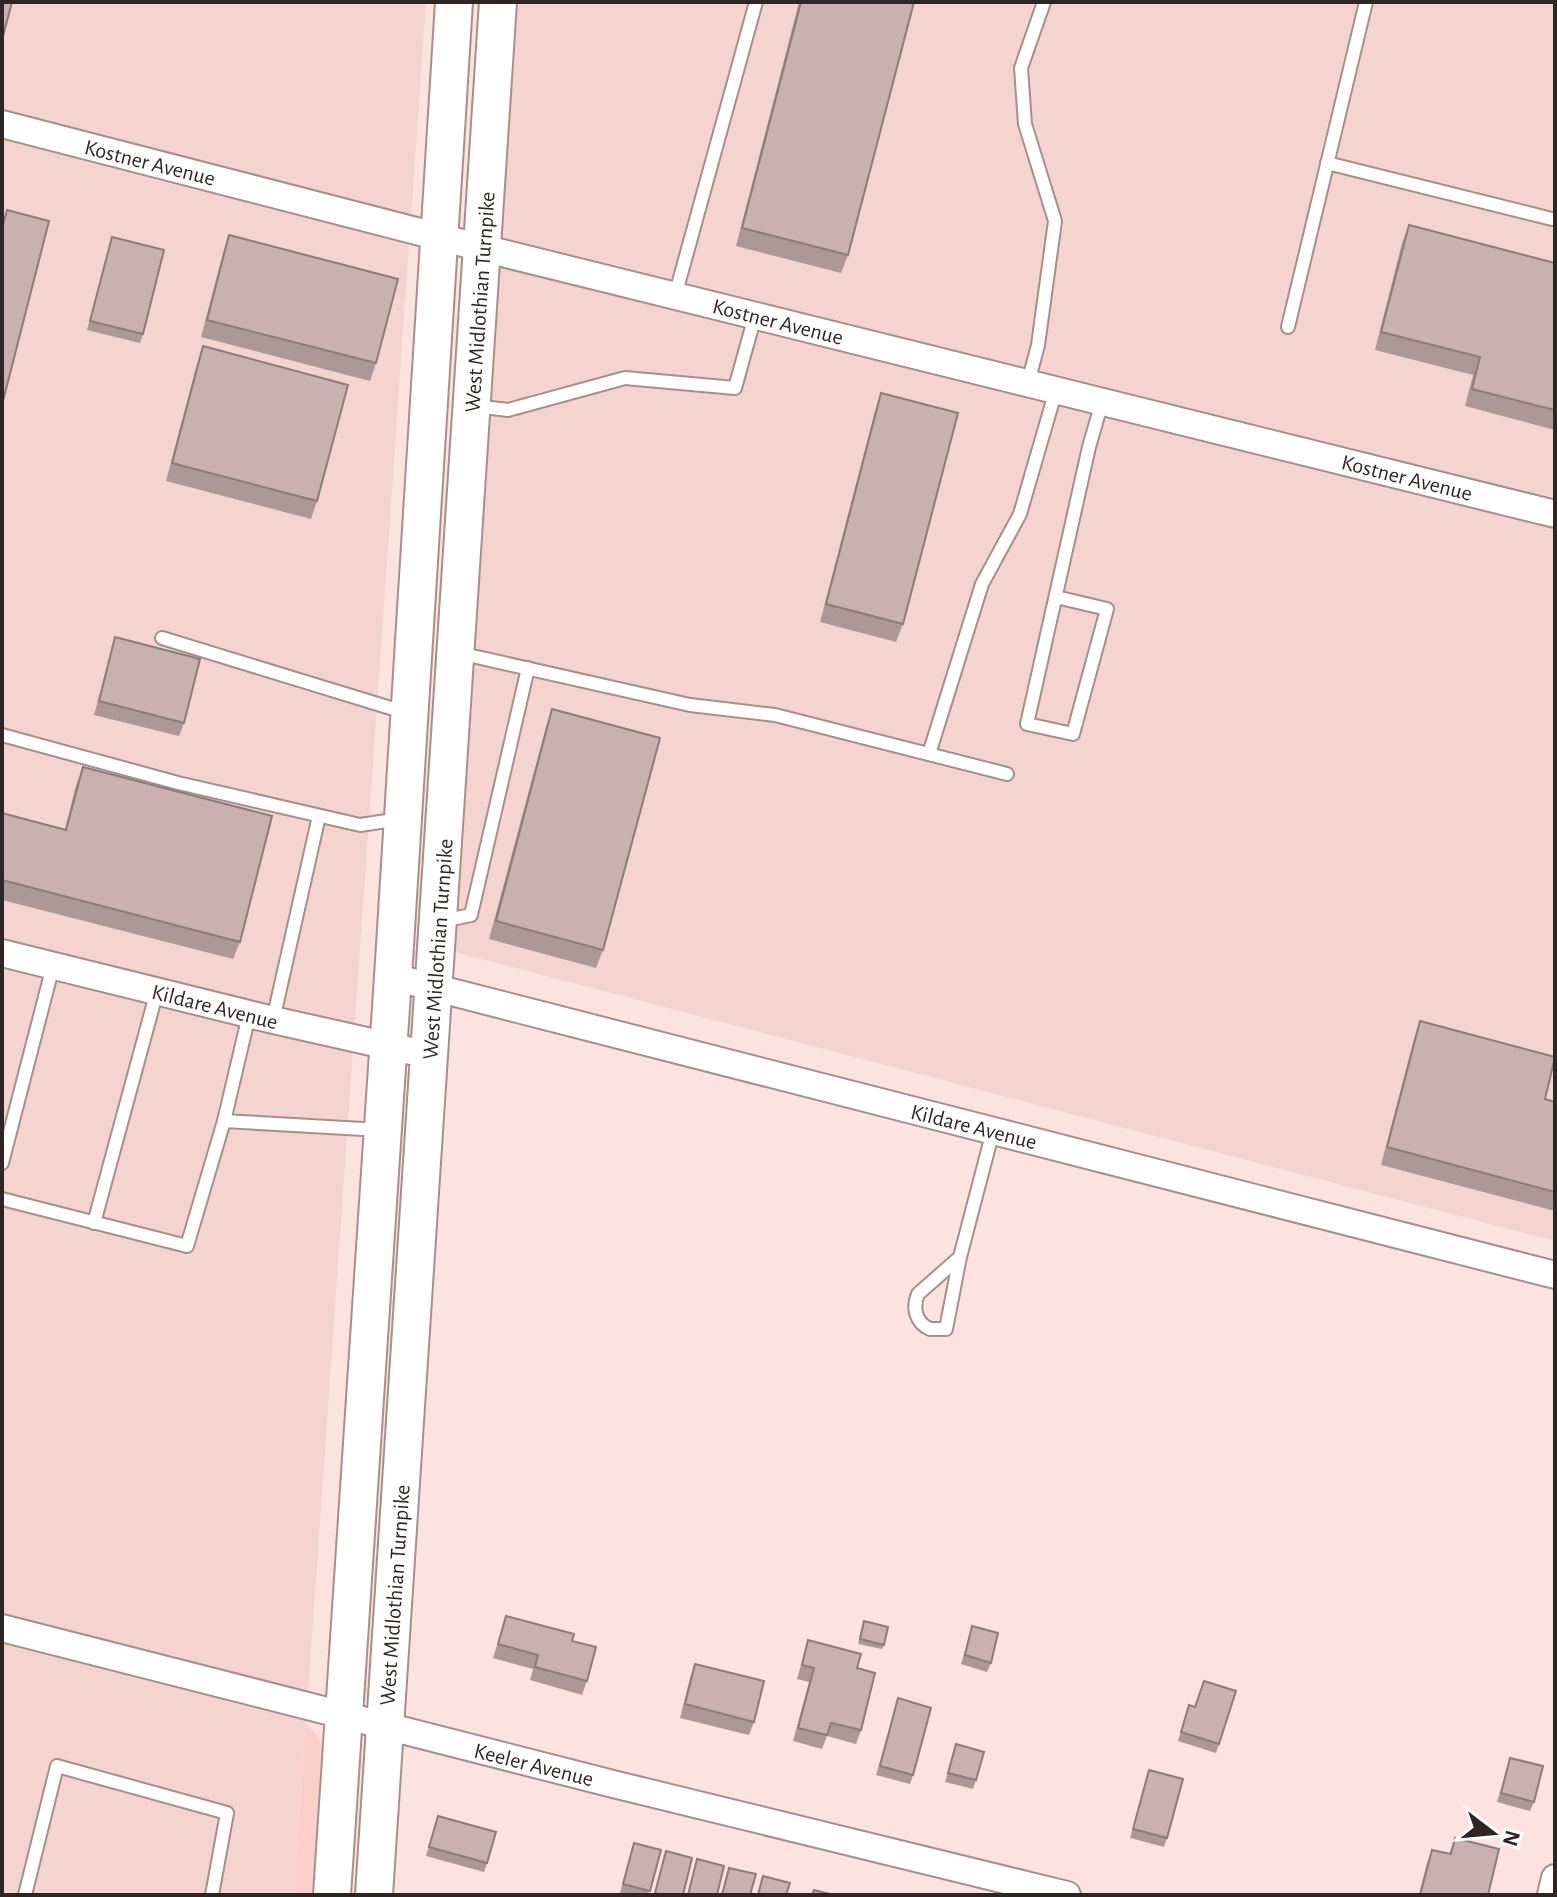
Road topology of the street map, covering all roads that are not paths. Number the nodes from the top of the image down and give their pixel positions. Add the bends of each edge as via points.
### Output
1 (454, 2) edge
2 (498, 2) edge
3 (756, 2) edge
4 (1044, 2) edge
5 (1366, 2) edge
6 (2, 125) edge
7 (1327, 163) junction
8 (1554, 216) edge
9 (439, 237) junction
10 (482, 248) junction
11 (675, 296) junction
12 (755, 316) junction
13 (1288, 327) dead end
14 (1028, 383) junction
15 (1056, 390) junction
16 (1102, 402) junction
17 (472, 406) junction
18 (1555, 514) edge
19 (1056, 597) junction
20 (162, 638) dead end
21 (456, 652) junction
22 (528, 668) junction
23 (410, 714) junction
24 (2, 735) edge
25 (929, 754) junction
26 (1007, 774) dead end
27 (319, 816) junction
28 (403, 818) junction
29 (439, 921) junction
30 (2, 953) edge
31 (53, 966) junction
32 (393, 977) junction
33 (435, 988) junction
34 (157, 991) junction
35 (261, 1018) junction
36 (388, 1046) junction
37 (429, 1055) junction
38 (224, 1121) junction
39 (383, 1130) junction
40 (993, 1131) junction
41 (2, 1163) edge
42 (2, 1199) edge
43 (94, 1223) junction
44 (960, 1257) junction
45 (1555, 1275) edge
46 (2, 1628) edge
47 (345, 1716) junction
48 (386, 1725) junction
49 (1555, 1878) edge
50 (25, 1895) edge
51 (212, 1895) edge
52 (332, 1895) edge
53 (374, 1895) edge
54 (1067, 1895) edge
55 (1551, 1895) edge

1 - 9 main road, West Midlothian Turnpike
2 - 10 main road, West Midlothian Turnpike
3 - 11 lane
4 - 14 lane via 1021,68 1025,124 1055,221
5 - 7 lane
6 - 9 street, Kostner Avenue
7 - 8 lane
7 - 13 lane
9 - 10 street, Kostner Avenue
9 - 23 main road, West Midlothian Turnpike
10 - 11 street, Kostner Avenue
10 - 17 main road, West Midlothian Turnpike
11 - 12 street, Kostner Avenue
12 - 14 street, Kostner Avenue
12 - 17 lane via 735,388 625,378 508,410
14 - 15 street, Kostner Avenue
15 - 16 street, Kostner Avenue
15 - 25 lane via 1020,514 982,584
16 - 18 street, Kostner Avenue
16 - 19 lane
17 - 21 main road, West Midlothian Turnpike
19 - 19 lane via 1027,724 1073,734 1107,609
20 - 23 lane
21 - 22 lane
21 - 29 main road, West Midlothian Turnpike
22 - 25 lane via 690,705 775,715
22 - 29 lane via 471,915
23 - 28 main road, West Midlothian Turnpike
24 - 27 lane
25 - 26 lane
27 - 28 lane via 360,825
27 - 35 lane
28 - 32 main road, West Midlothian Turnpike
29 - 33 main road, West Midlothian Turnpike
30 - 31 street, Kildare Avenue
31 - 34 street, Kildare Avenue
31 - 41 lane
32 - 33 street, Kildare Avenue
32 - 36 main road, West Midlothian Turnpike
33 - 37 main road, West Midlothian Turnpike
33 - 40 street, Kildare Avenue
34 - 35 street, Kildare Avenue
34 - 43 lane
35 - 36 street, Kildare Avenue
35 - 38 lane
36 - 37 street, Kildare Avenue
36 - 39 main road, West Midlothian Turnpike
37 - 48 main road, West Midlothian Turnpike
38 - 39 lane
38 - 43 lane via 187,1246
39 - 47 main road, West Midlothian Turnpike
40 - 44 lane
40 - 45 street, Kildare Avenue
42 - 43 lane
44 - 44 lane via 946,1329 930,1329 919,1320 915,1300
46 - 47 street, Keeler Avenue
47 - 48 street, Keeler Avenue
47 - 52 main road, West Midlothian Turnpike
48 - 53 main road, West Midlothian Turnpike
48 - 54 street, Keeler Avenue
49 - 55 street
50 - 51 lane via 57,1766 227,1813

